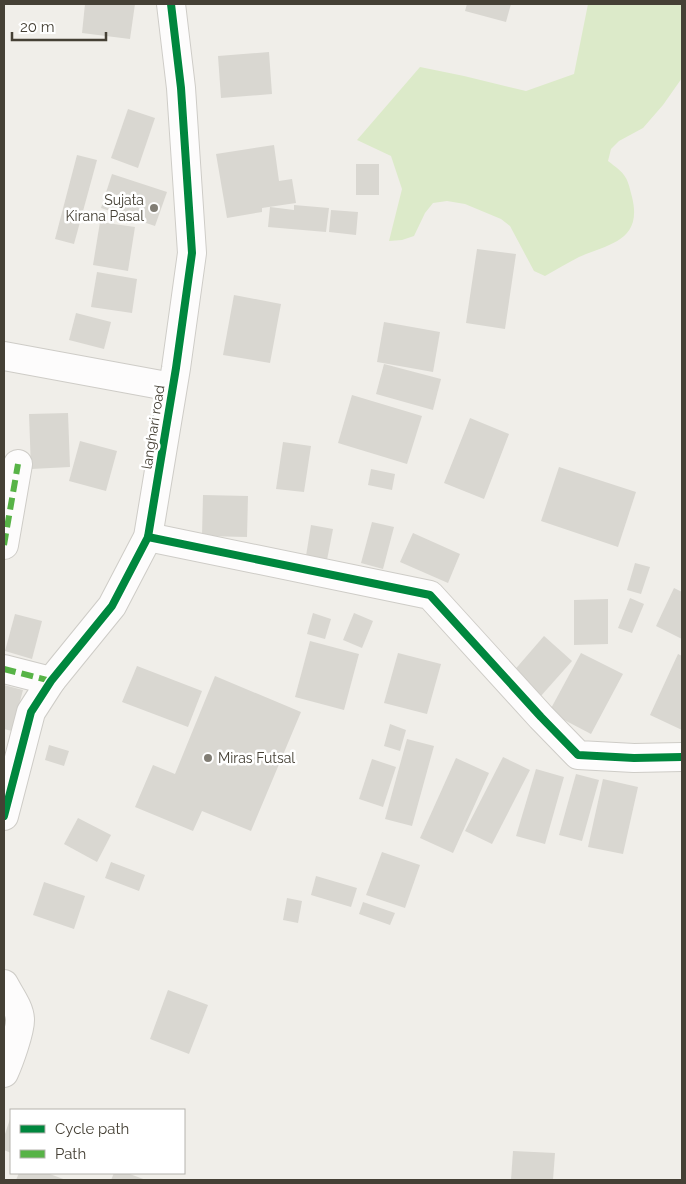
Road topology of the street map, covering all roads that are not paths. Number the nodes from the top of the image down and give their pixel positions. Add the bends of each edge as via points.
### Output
1 (171, 4) edge
2 (4, 356) edge
3 (172, 387) junction
4 (18, 464) dead end
5 (148, 537) junction
6 (4, 545) edge
7 (4, 669) edge
8 (50, 681) junction
9 (682, 757) edge
10 (4, 816) edge
11 (4, 984) edge
12 (4, 1073) edge

1 - 3 street, langhari road via 181,88 192,253
2 - 3 street
3 - 5 street, langhari road
4 - 6 street
5 - 8 street, langhari road via 112,606
5 - 9 street via 430,595 578,755
7 - 8 street
8 - 10 street, langhari road via 31,712
11 - 12 street via 20,1019

